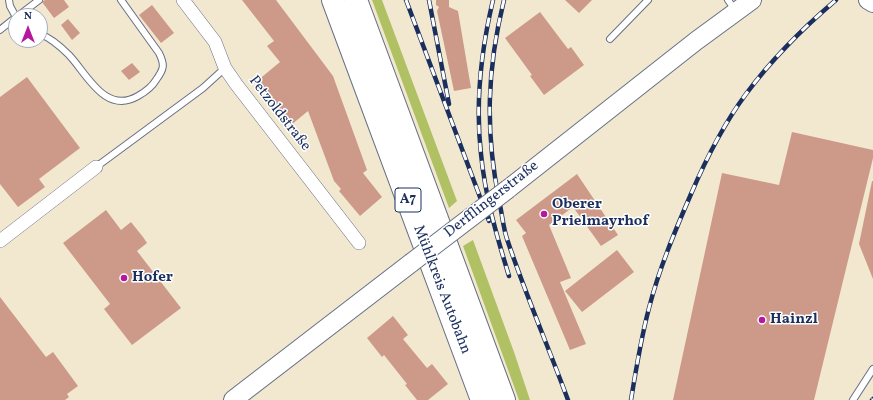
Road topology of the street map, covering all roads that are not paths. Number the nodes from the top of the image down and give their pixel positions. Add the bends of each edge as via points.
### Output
1 (39, 0) edge
2 (121, 0) edge
3 (183, 0) edge
4 (333, 0) edge
5 (356, 0) edge
6 (648, 0) edge
7 (752, 0) edge
8 (868, 0) edge
9 (873, 3) edge
10 (732, 6) edge
11 (28, 8) edge
12 (8, 23) edge
13 (0, 30) edge
14 (48, 39) edge
15 (610, 39) dead end
16 (225, 68) junction
17 (96, 167) joint
18 (0, 241) edge
19 (359, 243) dead end
20 (873, 370) edge
21 (233, 400) edge
22 (482, 400) edge
23 (504, 400) edge
24 (853, 400) edge

1 - 11 lane
2 - 14 lane via 163,60 163,67 153,85 133,99 114,100 103,94 70,56
3 - 16 street, Petzoldstraße via 215,42
4 - 22 highway, Mühlkreis Autobahn / A7
5 - 23 highway, Mühlkreis Autobahn / A7
6 - 15 lane
7 - 10 street, Derfflingerstraße
8 - 9 street
10 - 21 street, Derfflingerstraße, bridge via 696,41
12 - 13 lane
16 - 17 lane via 203,88
16 - 19 street, Petzoldstraße
17 - 18 street
20 - 24 lane

